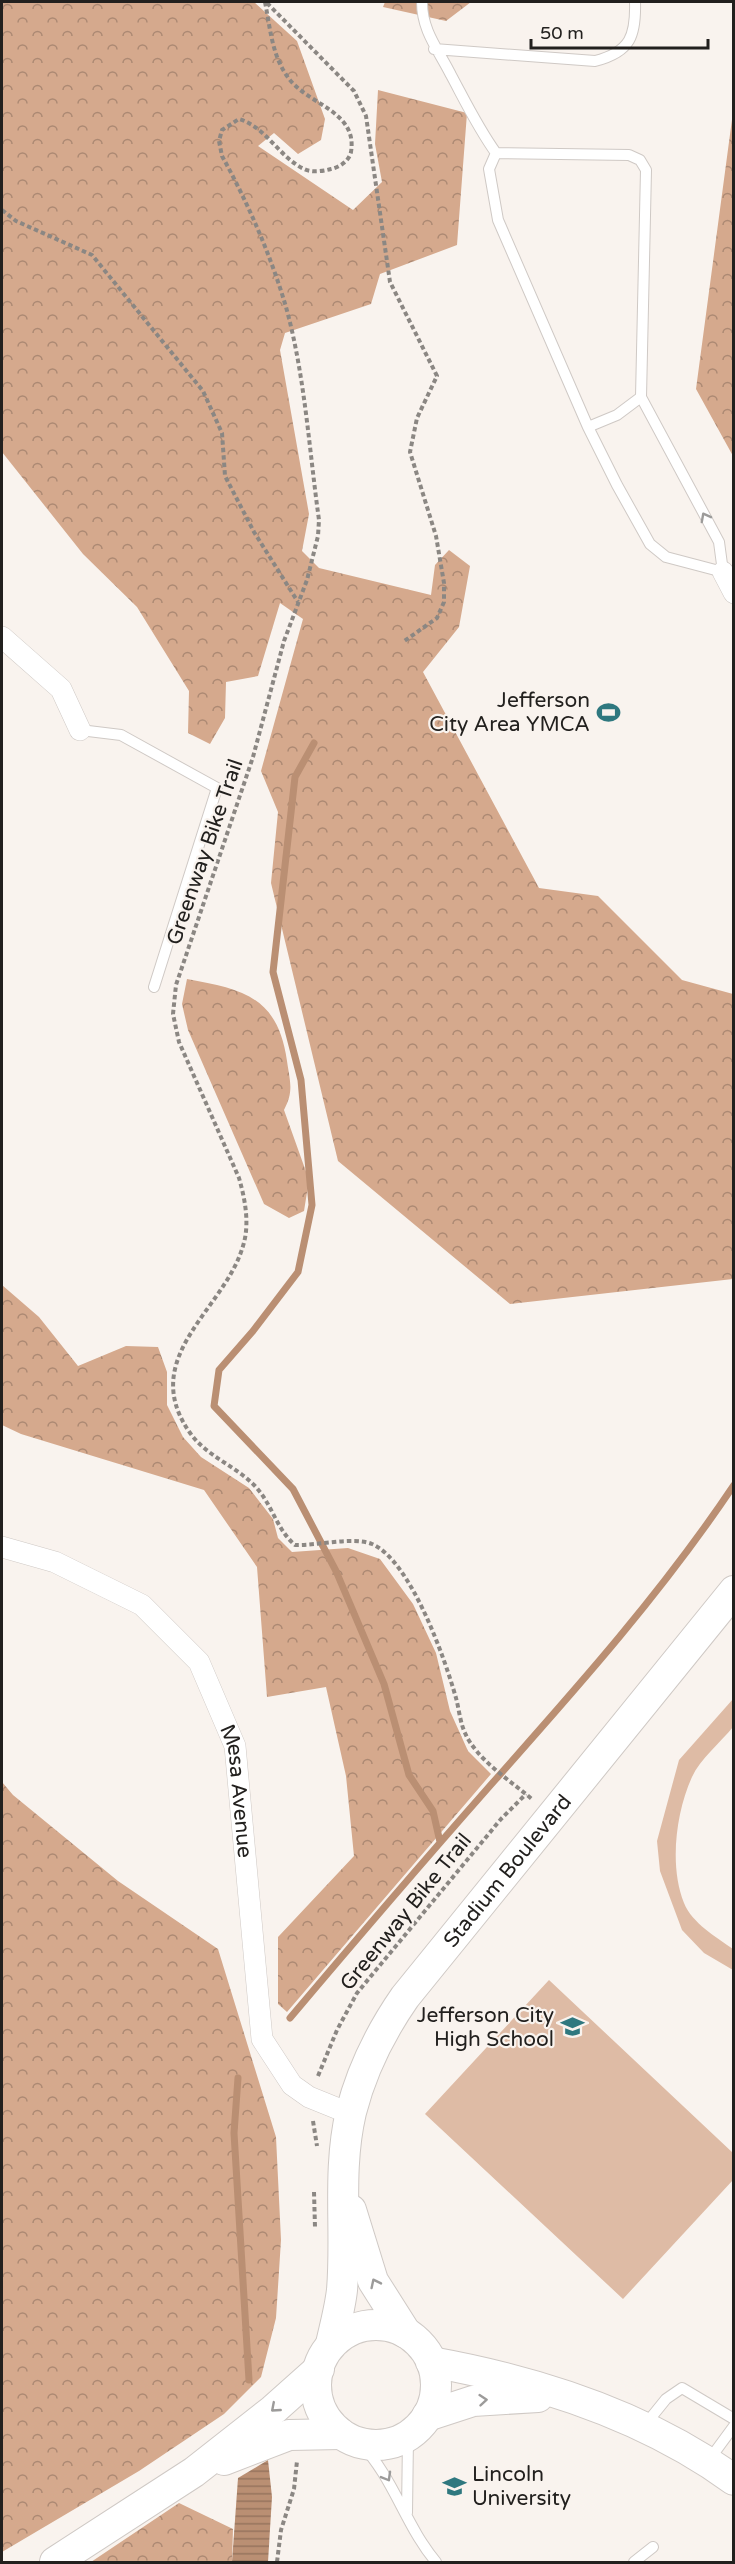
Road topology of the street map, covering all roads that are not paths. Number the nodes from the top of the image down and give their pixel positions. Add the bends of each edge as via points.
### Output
1 (422, 2) edge
2 (635, 2) edge
3 (434, 49) junction
4 (495, 153) junction
5 (641, 397) junction
6 (588, 427) junction
7 (723, 572) junction
8 (734, 593) edge
9 (2, 637) edge
10 (80, 730) joint
11 (154, 987) dead end
12 (2, 1547) edge
13 (734, 1591) edge
14 (351, 2114) junction
15 (328, 2186) junction
16 (406, 2332) junction
17 (325, 2356) junction
18 (431, 2362) junction
19 (571, 2398) junction
20 (734, 2419) edge
21 (644, 2426) junction
22 (734, 2426) edge
23 (418, 2427) junction
24 (351, 2439) junction
25 (709, 2461) junction
26 (194, 2472) junction
27 (734, 2480) edge
28 (407, 2517) junction
29 (653, 2547) dead end
30 (55, 2562) edge
31 (436, 2562) edge
32 (634, 2562) edge

1 - 3 lane via 422,17
2 - 3 lane via 636,26 628,42 615,56 595,61
3 - 4 lane
4 - 5 lane via 628,155 640,160 646,170
4 - 6 lane via 489,169 498,220
5 - 6 lane via 617,415
7 -> 5 lane via 719,542
6 - 7 lane via 650,544 666,557
7 - 8 street
9 - 10 street via 61,689
10 - 11 lane via 121,735 217,788
12 - 14 street, Mesa Avenue via 55,1563 141,1605 199,1662 235,1746 262,2039 292,2085 309,2097
13 - 14 main road, Stadium Boulevard via 405,1997 381,2032 364,2069
14 - 15 main road, Stadium Boulevard
16 -> 15 main road, Stadium Boulevard via 373,2281
15 - 17 main road, Stadium Boulevard via 342,2290
16 - 17 main road via 387,2325 367,2325 347,2331
16 - 18 main road via 421,2345
17 - 24 main road via 316,2381 318,2401 327,2420
17 -> 26 main road via 265,2416
18 - 19 main road via 478,2370
18 - 23 main road via 435,2391
19 - 21 main road
23 -> 19 main road via 473,2401
20 - 21 lane via 682,2388 666,2399
21 - 25 main road
22 - 25 lane
23 - 24 main road via 380,2445
23 - 28 lane
24 - 26 main road via 289,2435
24 -> 28 lane via 376,2460
25 - 27 main road
26 - 30 main road
28 - 31 lane
29 - 32 lane

